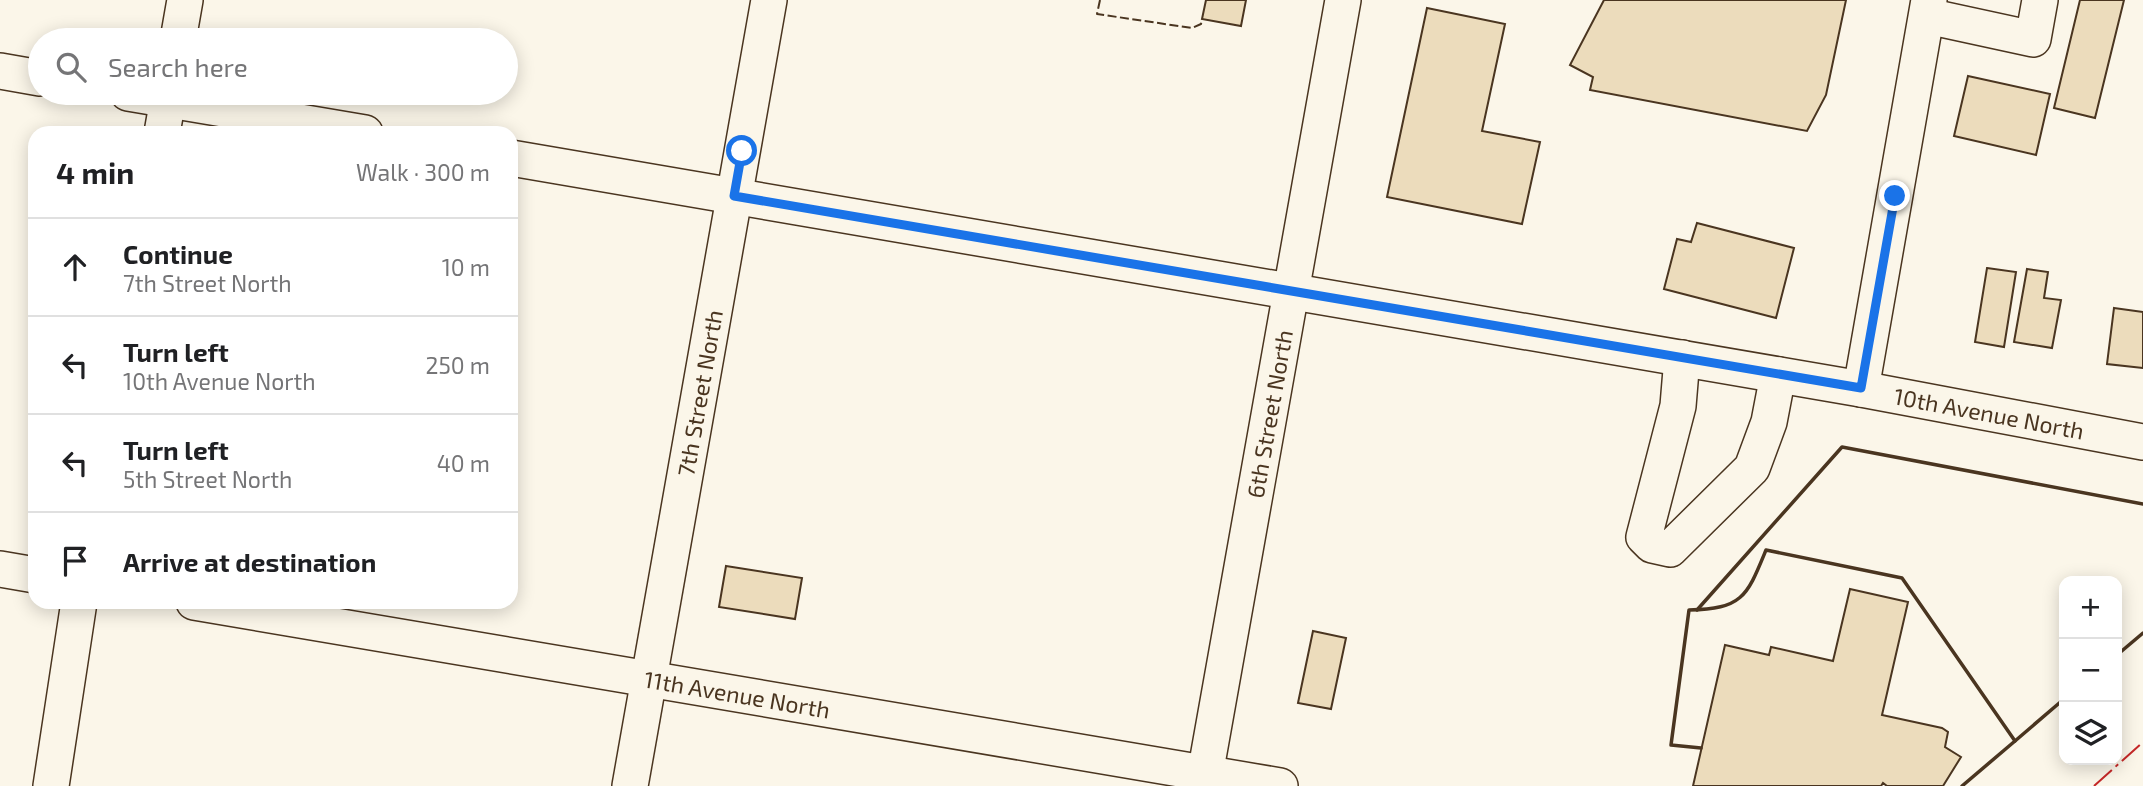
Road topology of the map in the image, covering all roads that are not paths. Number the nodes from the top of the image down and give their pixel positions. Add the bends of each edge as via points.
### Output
1 (185, 0) edge
2 (769, 0) edge
3 (1343, 0) edge
4 (2040, 0) edge
5 (1928, 8) edge
6 (180, 28) edge
7 (0, 71) edge
8 (28, 76) edge
9 (166, 108) edge
10 (309, 126) edge
11 (518, 159) edge
12 (734, 196) junction
13 (1291, 292) junction
14 (1682, 358) junction
15 (1778, 375) junction
16 (1861, 388) junction
17 (2143, 442) edge
18 (0, 569) edge
19 (28, 574) edge
20 (78, 609) edge
21 (235, 609) edge
22 (649, 679) junction
23 (1205, 779) edge
24 (51, 786) edge
25 (630, 786) edge
26 (1280, 786) edge

1 - 6 street
2 - 12 street, 7th Street North
3 - 13 street, 6th Street North
4 - 5 street via 2033,39
5 - 16 street
7 - 8 street
9 - 10 street
11 - 12 street, 10th Avenue North
12 - 13 street, 10th Avenue North
12 - 22 street, 7th Street North
13 - 14 street, 10th Avenue North
13 - 23 street, 6th Street North
14 - 15 street, 10th Avenue North
14 - 15 street via 1678,406 1644,537 1652,545 1670,549 1752,468 1769,422
15 - 16 street, 10th Avenue North
16 - 17 street, 10th Avenue North
18 - 19 street
20 - 24 street
21 - 22 street, 11th Avenue North
22 - 23 street, 11th Avenue North
22 - 25 street, 7th Street North
23 - 26 street, 11th Avenue North

